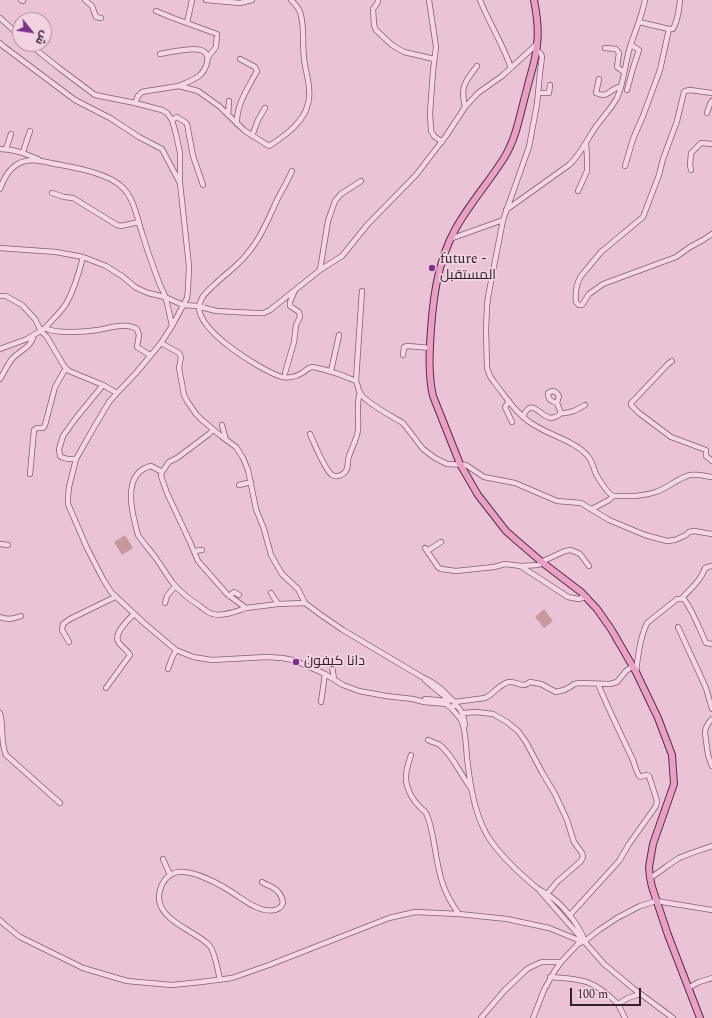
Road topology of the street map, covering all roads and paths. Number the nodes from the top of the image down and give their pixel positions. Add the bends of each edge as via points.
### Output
1 (85, 0) edge
2 (192, 0) edge
3 (206, 0) edge
4 (252, 0) edge
5 (291, 0) edge
6 (378, 0) edge
7 (429, 0) edge
8 (480, 0) edge
9 (534, 0) edge
10 (645, 0) edge
11 (680, 0) edge
12 (241, 1) edge
13 (156, 11) dead end
14 (0, 18) edge
15 (101, 18) dead end
16 (639, 22) junction
17 (187, 23) junction
18 (12, 29) edge
19 (669, 29) junction
20 (0, 43) edge
21 (631, 45) junction
22 (537, 47) junction
23 (605, 48) dead end
24 (39, 52) edge
25 (160, 54) dead end
26 (208, 57) junction
27 (434, 58) junction
28 (240, 59) dead end
29 (478, 66) dead end
30 (511, 68) junction
31 (624, 72) junction
32 (599, 79) dead end
33 (550, 85) dead end
34 (179, 86) junction
35 (620, 87) junction
36 (627, 90) dead end
37 (538, 93) junction
38 (712, 93) edge
39 (229, 101) dead end
40 (712, 101) edge
41 (135, 103) junction
42 (464, 107) junction
43 (266, 108) dead end
44 (707, 113) dead end
45 (228, 115) junction
46 (172, 120) junction
47 (238, 124) junction
48 (30, 131) dead end
49 (11, 134) dead end
50 (252, 136) junction
51 (442, 142) junction
52 (586, 144) junction
53 (712, 144) edge
54 (0, 149) edge
55 (6, 149) junction
56 (23, 152) junction
57 (41, 161) junction
58 (625, 166) dead end
59 (691, 170) dead end
60 (292, 172) dead end
61 (361, 181) dead end
62 (180, 183) junction
63 (203, 184) dead end
64 (0, 189) edge
65 (578, 191) dead end
66 (52, 193) dead end
67 (506, 210) junction
68 (503, 220) junction
69 (139, 222) junction
70 (712, 234) edge
71 (450, 239) junction
72 (0, 248) edge
73 (83, 257) junction
74 (320, 270) junction
75 (295, 290) junction
76 (362, 291) dead end
77 (0, 296) edge
78 (165, 297) junction
79 (183, 305) junction
80 (198, 306) junction
81 (172, 326) junction
82 (43, 329) junction
83 (34, 335) junction
84 (338, 336) dead end
85 (162, 342) junction
86 (430, 348) junction
87 (0, 349) edge
88 (150, 355) junction
89 (403, 355) dead end
90 (672, 362) dead end
91 (66, 368) junction
92 (331, 371) junction
93 (285, 373) dead end
94 (0, 379) edge
95 (356, 381) junction
96 (103, 385) junction
97 (360, 392) junction
98 (117, 393) junction
99 (509, 400) junction
100 (557, 403) dead end
101 (585, 405) dead end
102 (561, 413) junction
103 (523, 417) junction
104 (512, 422) dead end
105 (222, 425) dead end
106 (213, 430) junction
107 (310, 434) dead end
108 (226, 440) junction
109 (76, 459) junction
110 (712, 461) edge
111 (460, 464) junction
112 (162, 472) junction
113 (30, 474) dead end
114 (712, 476) edge
115 (251, 482) junction
116 (239, 485) dead end
117 (612, 496) junction
118 (592, 509) junction
119 (712, 534) edge
120 (441, 542) dead end
121 (0, 544) edge
122 (8, 545) dead end
123 (202, 550) dead end
124 (194, 551) junction
125 (542, 563) junction
126 (521, 566) junction
127 (589, 566) dead end
128 (712, 566) edge
129 (176, 586) junction
130 (271, 594) dead end
131 (239, 595) dead end
132 (229, 596) junction
133 (115, 597) junction
134 (586, 597) junction
135 (681, 598) junction
136 (165, 603) dead end
137 (305, 603) junction
138 (278, 604) junction
139 (246, 608) junction
140 (134, 614) junction
141 (21, 616) dead end
142 (0, 617) edge
143 (678, 628) dead end
144 (69, 642) dead end
145 (712, 644) edge
146 (176, 650) junction
147 (332, 666) dead end
148 (633, 666) junction
149 (168, 669) dead end
150 (636, 672) junction
151 (325, 674) junction
152 (334, 680) junction
153 (598, 684) junction
154 (106, 688) dead end
155 (321, 702) dead end
156 (451, 703) junction
157 (712, 709) edge
158 (0, 713) edge
159 (462, 713) junction
160 (712, 719) edge
161 (428, 740) dead end
162 (466, 746) junction
163 (411, 755) dead end
164 (712, 766) edge
165 (472, 789) junction
166 (60, 803) dead end
167 (712, 846) edge
168 (163, 859) dead end
169 (170, 875) junction
170 (650, 878) junction
171 (262, 882) dead end
172 (539, 889) junction
173 (547, 894) junction
174 (656, 901) junction
175 (712, 910) edge
176 (459, 914) junction
177 (570, 915) junction
178 (0, 920) edge
179 (583, 942) junction
180 (560, 962) junction
181 (550, 978) junction
182 (712, 978) edge
183 (220, 980) junction
184 (688, 988) junction
185 (640, 994) junction
186 (618, 1004) junction
187 (481, 1018) edge
188 (533, 1018) edge
189 (625, 1018) edge
190 (673, 1018) edge
191 (700, 1018) edge

1 - 15 street via 92,6 96,17
2 - 17 street
3 - 12 street
4 - 12 street
5 - 50 street via 300,11 303,23 302,40 309,98 306,110 300,121 269,146
6 - 27 street via 373,9 376,30 404,52
7 - 27 street via 436,47
8 - 30 street
9 - 22 main road
10 - 16 street
11 - 19 street via 676,23 673,29
13 - 17 street
14 - 18 street
16 - 19 street
16 - 21 street
17 - 26 street via 217,34 216,47
19 - 58 street via 660,70
20 - 62 street via 76,100 162,149
21 - 31 street
21 - 36 street via 639,50
22 - 30 street
22 - 37 street via 542,57
22 - 71 main road via 514,137 504,157
23 - 31 street via 616,49 619,53 617,67
24 - 41 street via 95,95
25 - 26 street via 196,50 206,53
26 - 34 street via 199,76
27 - 51 street via 431,130
28 - 47 street via 255,67 257,71 242,99 237,117
29 - 42 street via 463,86
30 - 42 street
31 - 35 street
32 - 35 street via 596,93 600,95 606,95
33 - 37 street via 552,93
34 - 41 street via 142,92
34 - 45 street via 198,91
35 - 52 street via 614,102
37 - 67 street via 529,147
38 - 70 street via 690,90 684,92 660,175 643,217 601,252 581,276 576,290 576,302 582,305 589,294 603,284 676,257
39 - 45 street
40 - 44 street
41 - 46 street via 162,110
42 - 51 street
43 - 50 street
45 - 47 street
46 - 62 street via 180,153
46 - 63 street via 177,117 187,124 193,156
47 - 50 street
48 - 56 street
49 - 55 street
51 - 74 street via 416,175 368,224 342,256
52 - 65 street via 587,172
52 - 67 street via 569,165
53 - 59 street via 701,143 691,153
54 - 55 street
55 - 56 street
56 - 57 street
57 - 64 street via 31,160 17,164 8,172
57 - 69 street via 110,178 125,191
60 - 80 street via 248,254 208,290
61 - 74 street via 340,194 335,201 328,220
62 - 79 street via 189,266 187,298
66 - 69 street via 74,198 117,225
67 - 68 street
68 - 71 street
68 - 99 street via 487,306 486,355 490,376
69 - 78 street
71 - 86 main road via 442,262 433,306
72 - 73 street via 56,252
73 - 78 street via 106,266 141,290
73 - 82 street via 65,305
74 - 75 street
75 - 80 street via 264,313 216,311
75 - 93 street via 290,306 299,312 300,317
76 - 95 street
77 - 82 street via 6,296 22,304
78 - 79 street
78 - 81 street
79 - 80 street
79 - 81 street
80 - 92 street via 204,321 215,334 244,357 274,374 287,378 313,367
81 - 85 street
82 - 83 street
82 - 88 street via 70,331 133,327 139,335 137,347
82 - 91 street
83 - 87 street
83 - 94 street via 33,341 11,360
84 - 92 street
85 - 88 street
85 - 106 street via 179,353 179,368 186,398 196,414
86 - 89 street via 404,347
86 - 111 main road via 430,386
88 - 98 street
90 - 110 street via 631,405 671,437 706,450 706,456
91 - 96 street via 72,373
91 - 113 street via 55,387 45,425 34,430
92 - 95 street
95 - 97 street
96 - 98 street
96 - 109 street via 61,440 60,456
97 - 107 street via 356,438 345,472 338,476 332,475
97 - 111 street via 372,404 403,423 426,452 447,464
98 - 109 street via 92,429
99 - 103 street
99 - 104 street via 505,407
100 - 102 street
101 - 102 street
102 - 103 street via 550,418 531,408 525,411
103 - 117 street via 586,454
105 - 108 street
106 - 108 street
106 - 112 street via 169,462
108 - 115 street via 238,450
109 - 133 street via 68,504 87,548
111 - 118 street via 484,476 515,483 557,501 582,504
111 - 125 main road via 478,495 506,531
112 - 124 street via 167,494
112 - 129 street via 151,466 140,472 132,484 131,502 137,533
114 - 117 street via 692,475 655,493
115 - 116 street
115 - 137 street via 256,509 271,555 282,574 298,589
117 - 118 street
118 - 119 street via 605,518 645,535 667,541 676,540 694,531
120 - 126 street via 426,549 441,570 456,571 505,564
121 - 122 street
123 - 124 street
124 - 132 street via 198,561
125 - 126 street
125 - 127 street via 571,550 580,554
125 - 134 main road
126 - 134 street via 568,597
128 - 135 street via 706,568 699,581
129 - 136 street via 167,596
129 - 139 street via 186,598 214,614
130 - 138 street
131 - 132 street via 234,592
132 - 139 street
133 - 140 street
133 - 144 street via 63,624 62,630
134 - 148 main road via 611,629
135 - 145 street via 691,610 706,643
135 - 150 street via 644,628
137 - 138 street
137 - 156 street via 343,630 431,681
138 - 139 street
140 - 146 street
140 - 154 street via 117,636 118,642 130,655
141 - 142 street via 11,619
143 - 157 street via 706,688
146 - 149 street
146 - 151 street via 193,657 212,660 282,658
147 - 152 street
148 - 150 main road
148 - 153 street via 614,684
150 - 170 main road via 672,755 674,777 674,784 653,844
151 - 152 street
151 - 155 street
152 - 156 street via 359,691
153 - 156 street via 579,683 556,692 541,684 530,682 523,685 509,682 502,684 488,697
153 - 177 street via 638,774 640,777 649,776 657,802 619,861
156 - 159 street
156 - 162 street via 461,720
158 - 166 street via 2,743 6,755
159 - 162 street via 467,734
159 - 173 street via 493,714 516,728 557,797 574,842 583,857
160 - 164 street via 706,726 705,733
161 - 165 street via 439,745 450,756
162 - 165 street
163 - 176 street via 406,776 408,787 414,801 426,813 443,886
165 - 172 street via 477,813 491,841 504,857
167 - 170 street via 689,853
168 - 169 street
169 - 171 street via 186,871 214,883 255,907 280,909 283,903 281,895
169 - 183 street via 164,880 159,901 170,920 198,936 209,946
170 - 174 main road
172 - 173 street
172 - 179 street
173 - 177 street
174 - 175 street
174 - 179 street via 617,918
174 - 184 main road
176 - 179 street via 507,919 549,928
176 - 183 street via 415,912 389,918 269,965
177 - 179 street via 581,932
178 - 183 street via 20,937 64,959 83,968 127,981 172,985
179 - 180 street via 576,945
179 - 185 street via 604,964
180 - 181 street
180 - 187 street via 542,962 527,969
181 - 186 street via 592,983
181 - 188 street
182 - 184 street
184 - 191 main road
185 - 186 street
185 - 190 street
186 - 189 street

